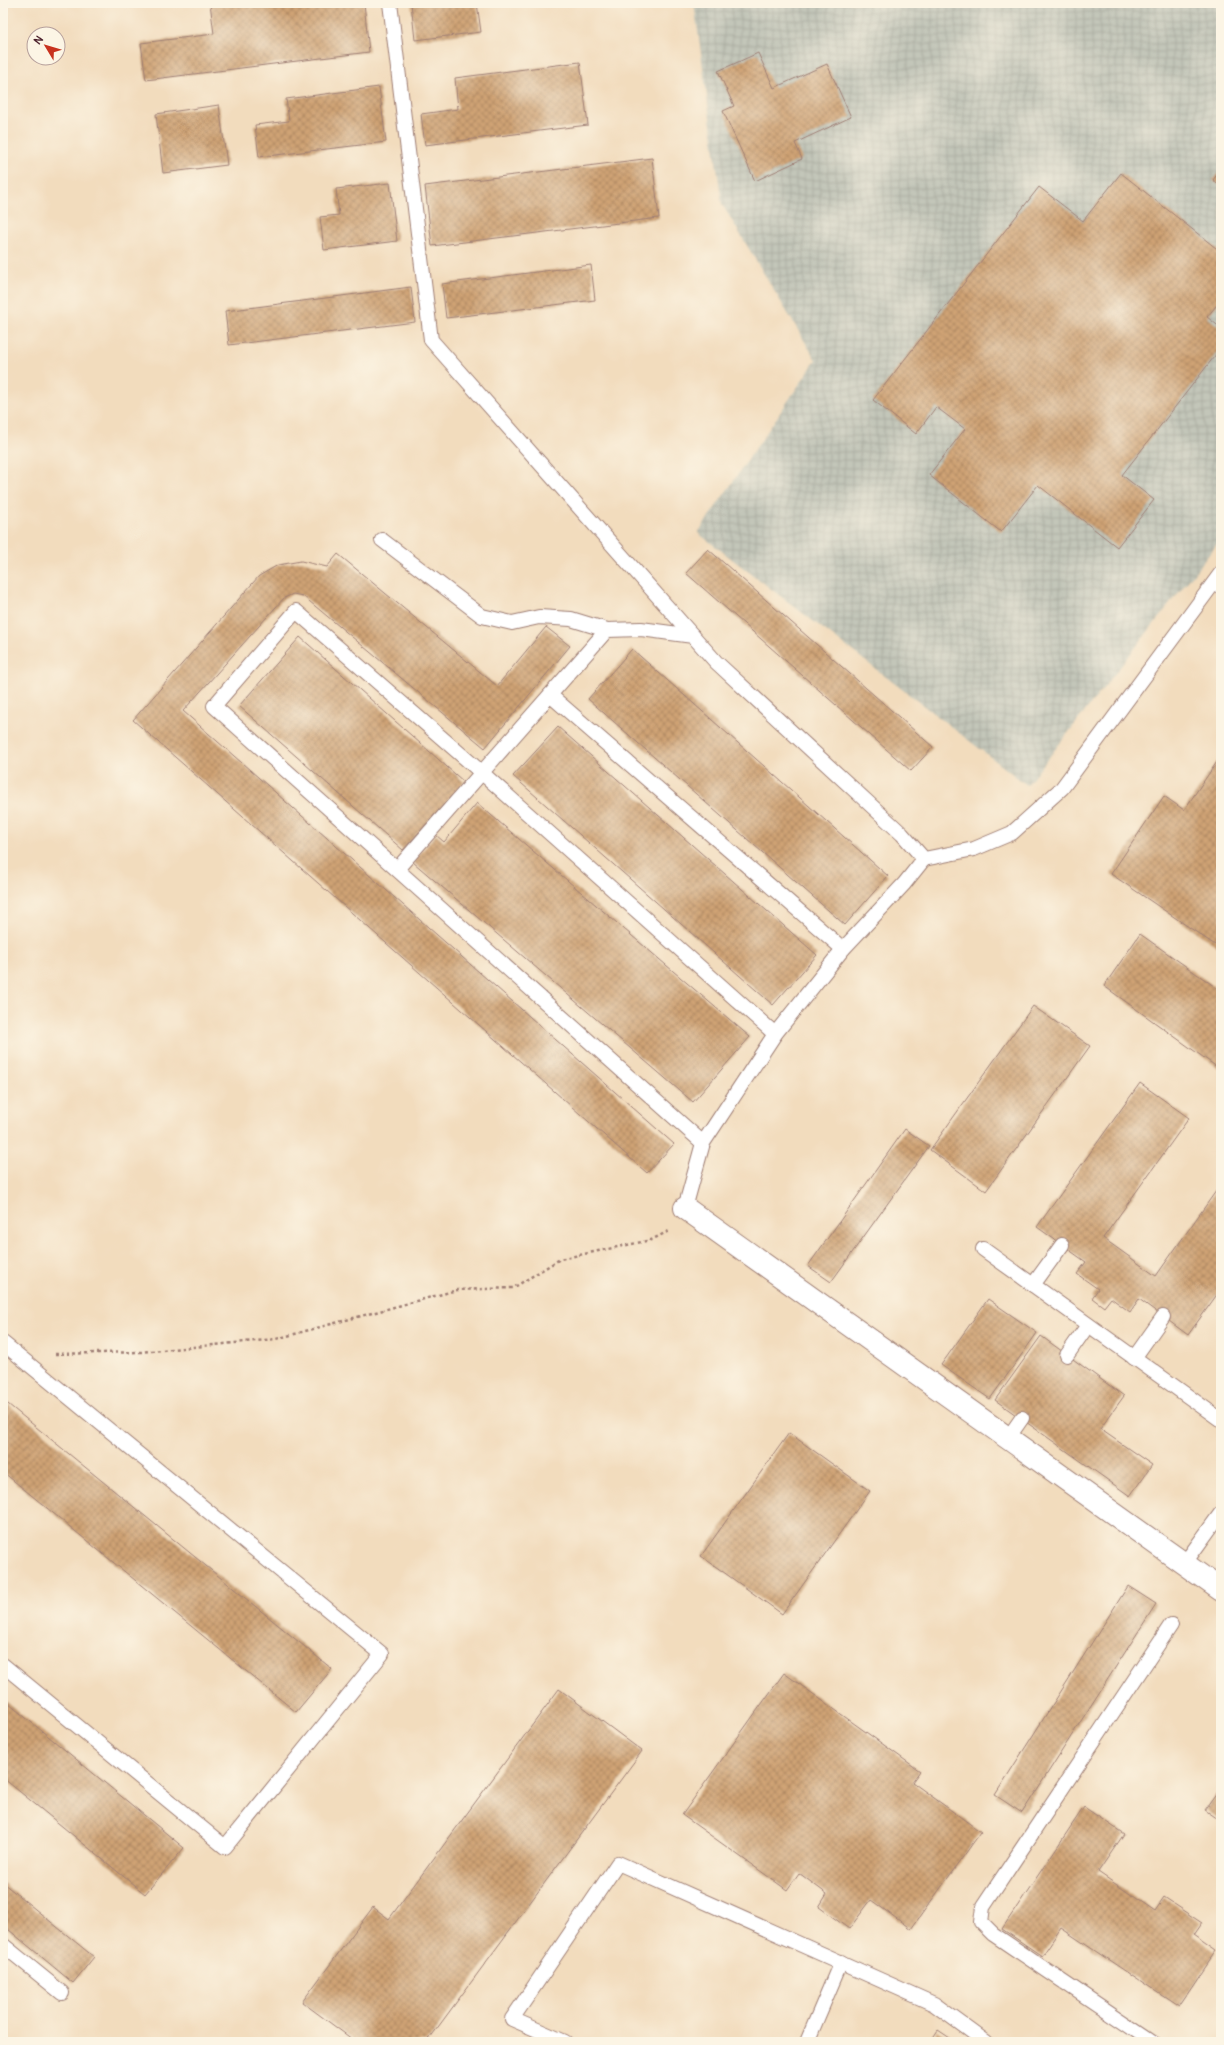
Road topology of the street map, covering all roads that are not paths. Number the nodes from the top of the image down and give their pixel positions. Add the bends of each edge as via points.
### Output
1 (390, 3) edge
2 (382, 540) dead end
3 (1221, 573) edge
4 (607, 630) junction
5 (692, 636) junction
6 (550, 695) junction
7 (481, 772) junction
8 (924, 859) junction
9 (398, 868) junction
10 (843, 949) junction
11 (775, 1034) junction
12 (703, 1143) junction
13 (692, 1212) joint
14 (1062, 1245) dead end
15 (983, 1250) dead end
16 (1033, 1285) junction
17 (1163, 1317) dead end
18 (1088, 1325) junction
19 (3, 1343) edge
20 (1067, 1355) dead end
21 (1134, 1358) junction
22 (1022, 1418) dead end
23 (1221, 1420) edge
24 (1008, 1438) junction
25 (1221, 1513) edge
26 (1184, 1564) junction
27 (1221, 1590) edge
28 (1170, 1625) dead end
29 (3, 1665) edge
30 (3, 1945) edge
31 (841, 1962) junction
32 (62, 1994) dead end
33 (565, 2042) edge
34 (807, 2042) edge
35 (986, 2042) edge
36 (1153, 2042) edge

1 - 5 lane via 431,340
2 - 4 lane via 482,616 512,623 539,617 571,619
3 - 8 lane via 1062,788 1012,833 974,849
4 - 5 lane via 641,629
4 - 6 lane
5 - 8 lane via 716,662 902,834
6 - 7 lane
6 - 10 lane
7 - 9 lane
7 - 9 lane via 296,611 214,706
7 - 11 lane
8 - 10 lane
9 - 12 lane
10 - 11 lane
11 - 12 lane
12 - 13 lane
13 - 24 street
14 - 16 lane
15 - 16 lane
16 - 18 lane
17 - 21 lane
18 - 20 lane
18 - 21 lane
19 - 29 lane via 382,1654 225,1846
21 - 23 lane
22 - 24 lane
24 - 26 street
25 - 26 lane
26 - 27 street
28 - 36 lane via 983,1907 981,1922 993,1934
30 - 32 lane
31 - 33 lane via 618,1863 512,2019
31 - 34 lane
31 - 35 lane via 934,2004

